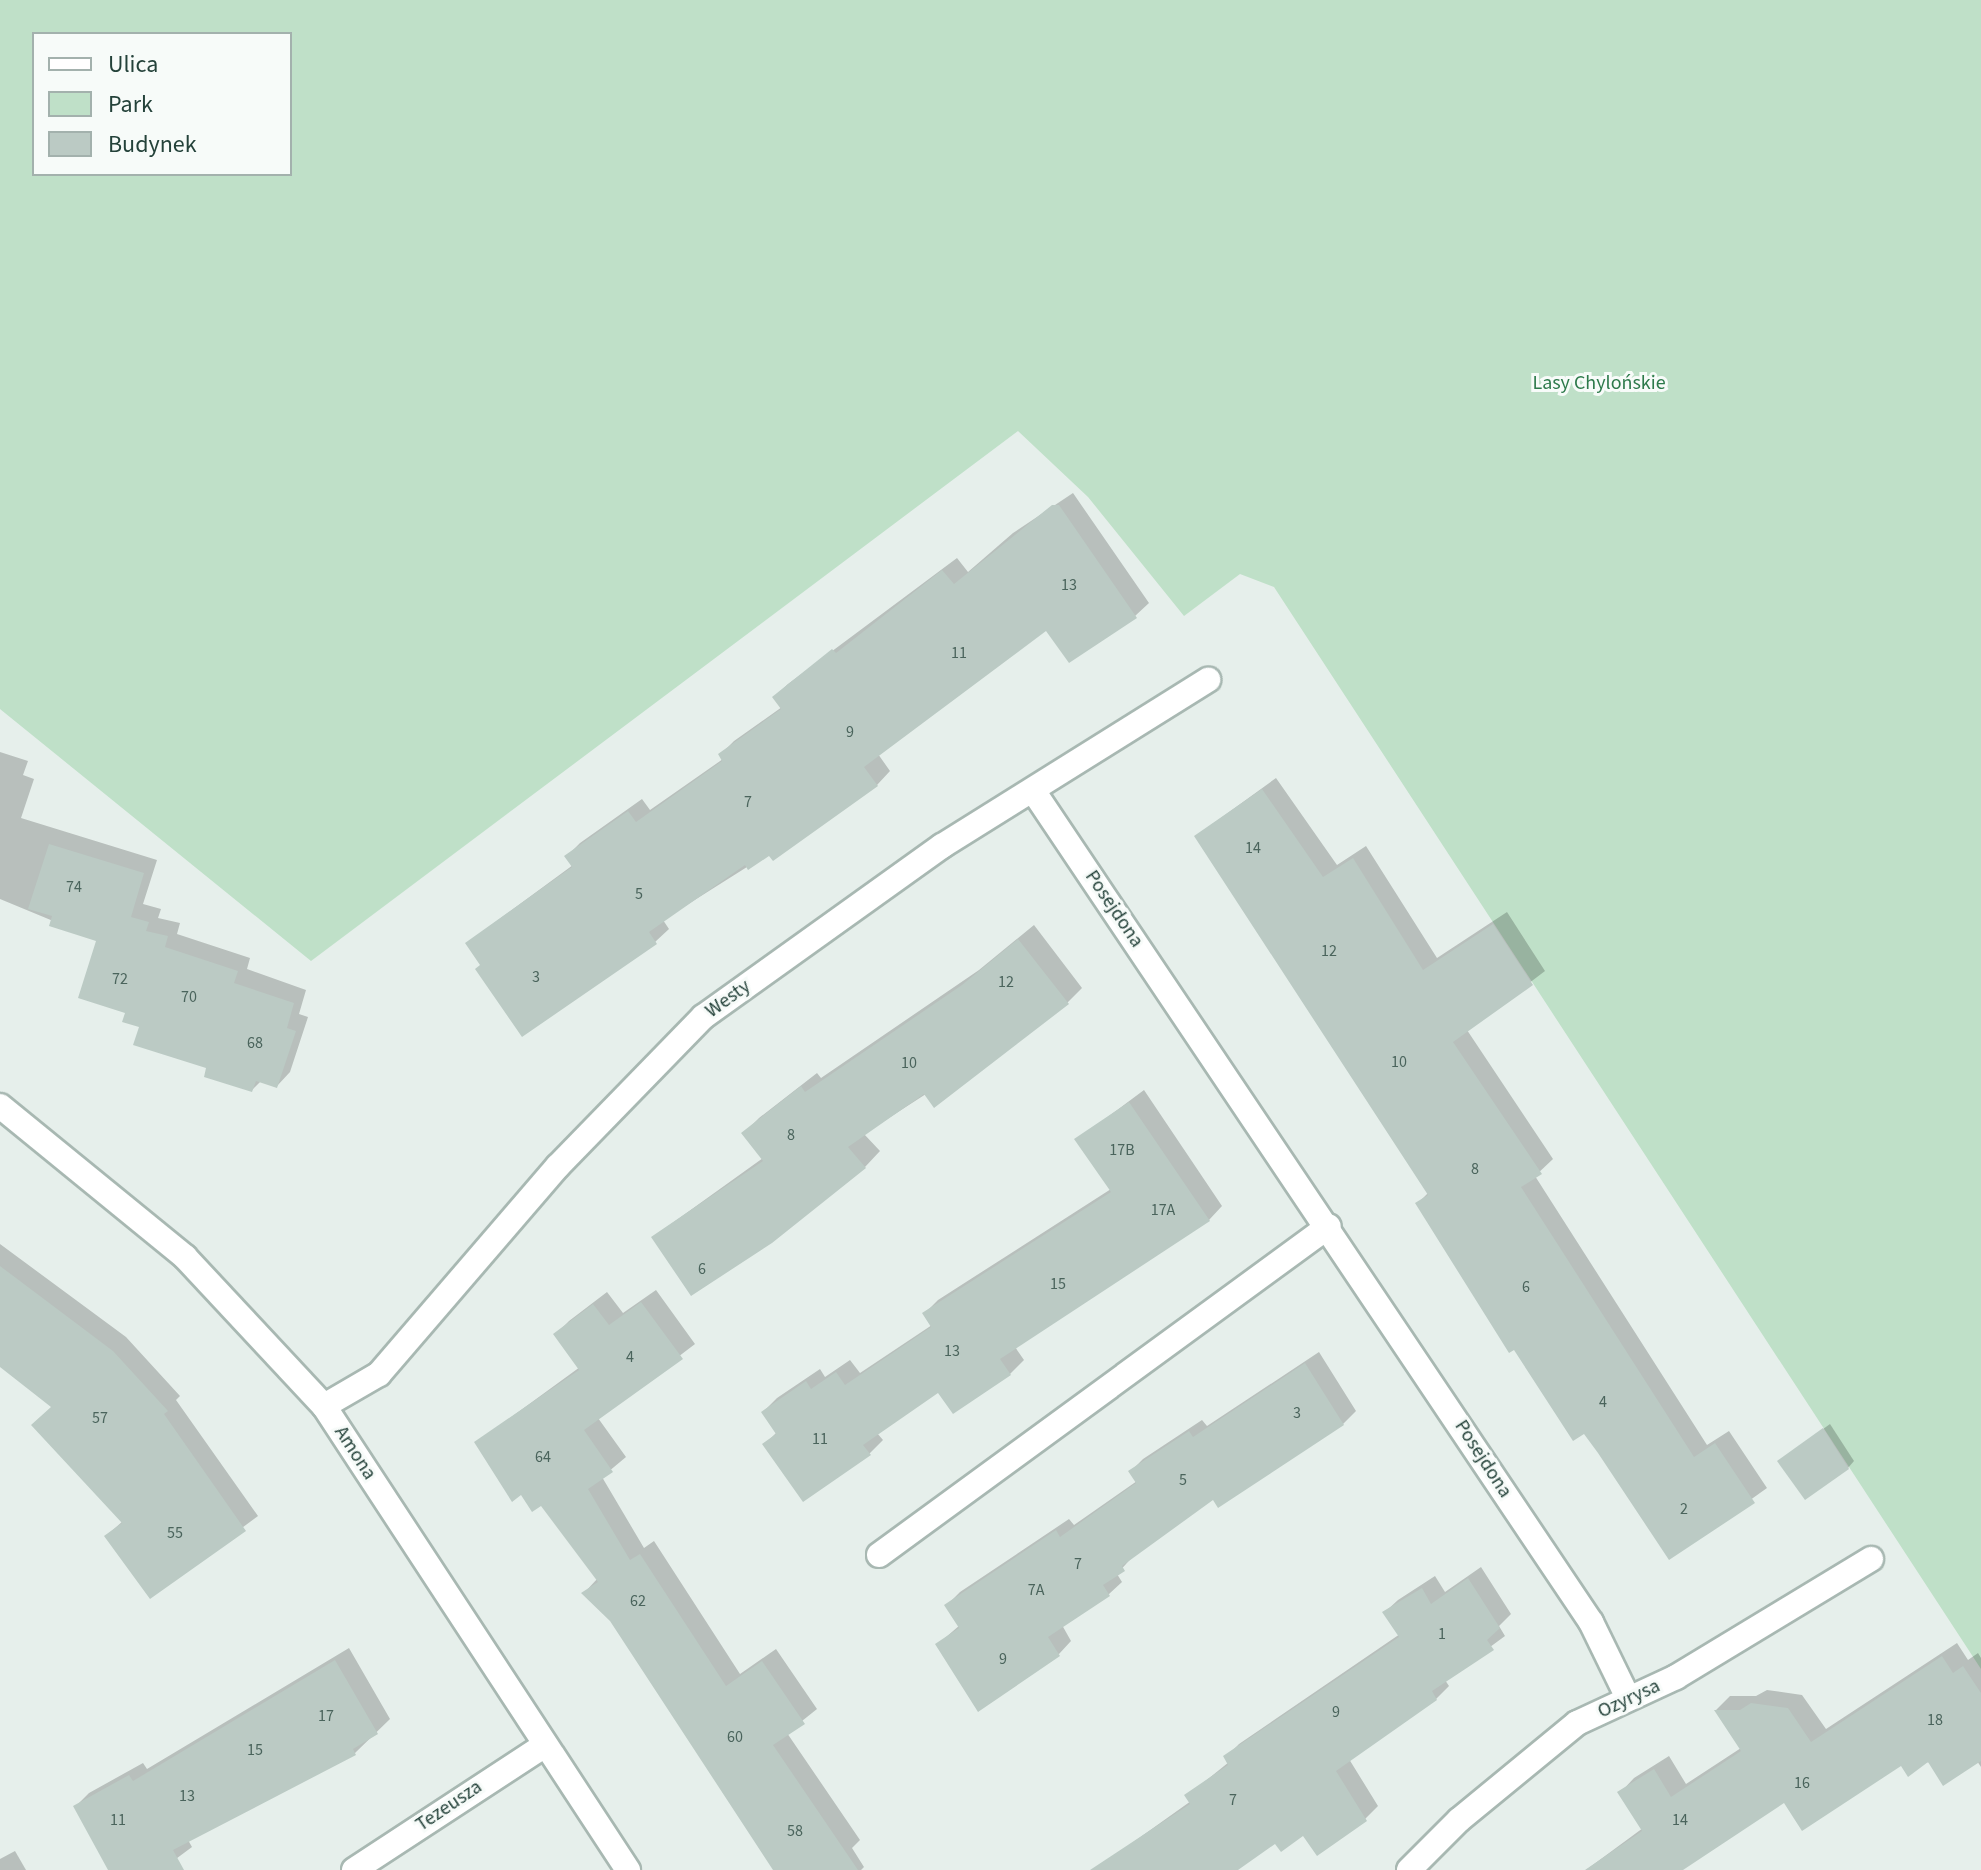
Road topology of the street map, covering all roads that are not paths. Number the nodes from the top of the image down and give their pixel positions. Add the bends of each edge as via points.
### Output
1 (1208, 680) dead end
2 (1034, 792) junction
3 (0, 1106) edge
4 (1329, 1226) junction
5 (324, 1406) junction
6 (879, 1555) dead end
7 (1871, 1559) dead end
8 (1628, 1698) junction
9 (545, 1745) junction
10 (354, 1870) edge
11 (628, 1870) edge
12 (1409, 1870) edge

1 - 2 street, Westy
2 - 4 street, Posejdona
2 - 5 street, Westy via 942,846 703,1017 558,1166 379,1374
3 - 5 street, Amona via 185,1257
4 - 6 street
4 - 8 street, Posejdona via 1591,1622
5 - 9 street, Amona
7 - 8 street, Ozyrysa via 1676,1677
8 - 12 street, Ozyrysa via 1567,1731 1459,1820
9 - 10 street, Tezeusza
9 - 11 street, Amona

